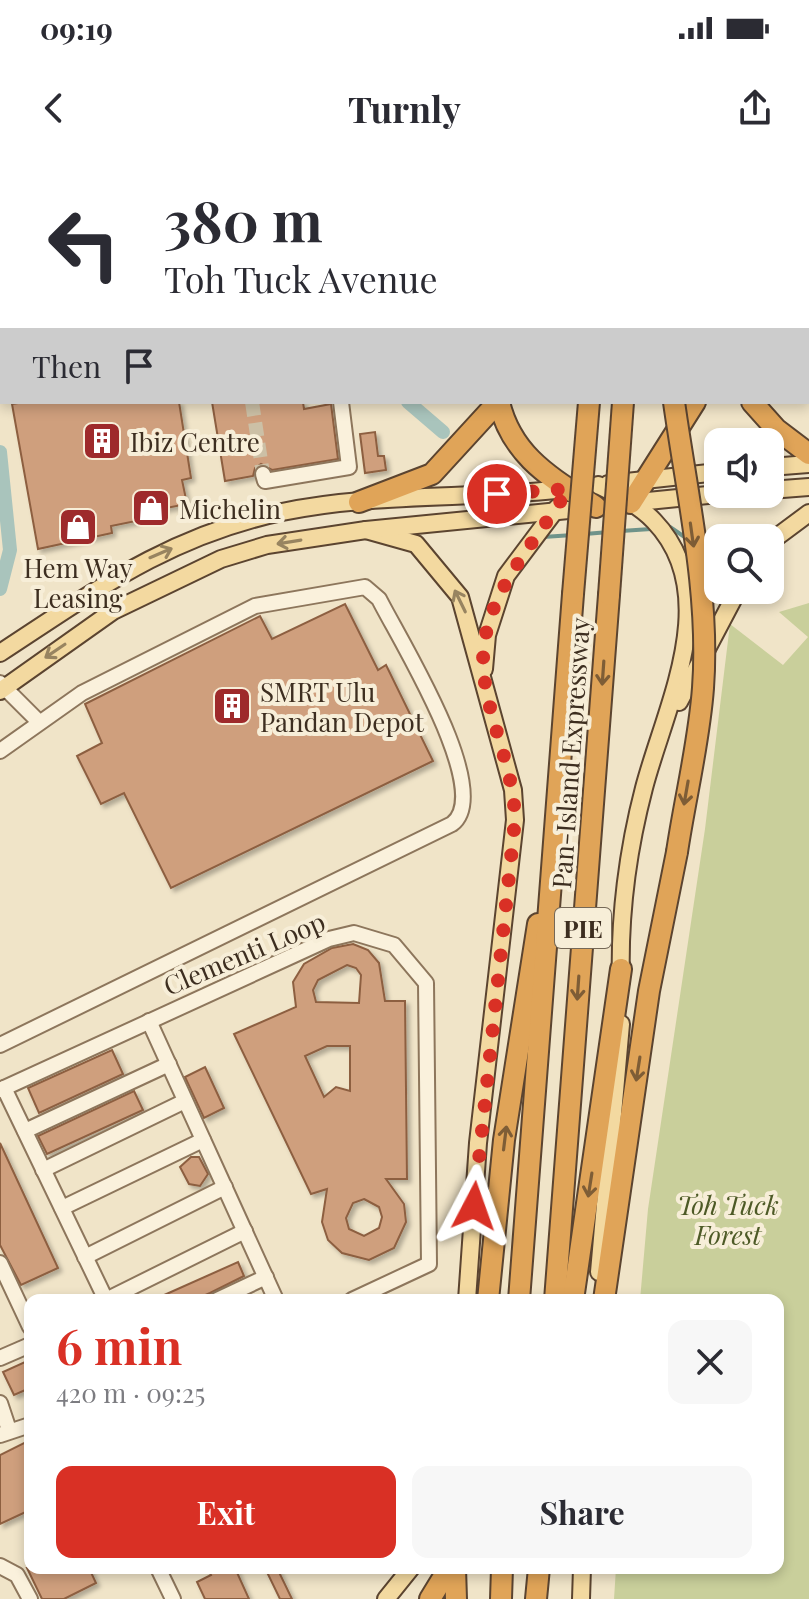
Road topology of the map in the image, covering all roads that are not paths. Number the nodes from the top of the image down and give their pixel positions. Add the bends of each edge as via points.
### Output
1 (341, 404) edge
2 (496, 404) edge
3 (499, 404) edge
4 (589, 404) edge
5 (623, 404) edge
6 (674, 404) edge
7 (694, 404) edge
8 (754, 404) edge
9 (809, 454) edge
10 (809, 464) edge
11 (784, 466) edge
12 (704, 473) edge
13 (263, 474) dead end
14 (647, 478) junction
15 (598, 485) junction
16 (809, 487) edge
17 (568, 489) junction
18 (784, 489) edge
19 (704, 495) edge
20 (359, 502) junction
21 (631, 503) junction
22 (596, 507) junction
23 (554, 512) junction
24 (809, 513) edge
25 (366, 530) junction
26 (784, 532) edge
27 (731, 604) edge
28 (0, 653) edge
29 (484, 674) junction
30 (1, 688) edge
31 (38, 721) junction
32 (666, 725) junction
33 (0, 751) edge
34 (550, 886) junction
35 (621, 969) junction
36 (149, 1021) junction
37 (0, 1045) edge
38 (169, 1064) junction
39 (2, 1089) edge
40 (185, 1101) junction
41 (25, 1131) junction
42 (203, 1140) junction
43 (43, 1170) junction
44 (225, 1187) junction
45 (62, 1208) junction
46 (245, 1231) junction
47 (85, 1257) junction
48 (0, 1263) edge
49 (266, 1277) junction
50 (103, 1294) edge
51 (118, 1294) edge
52 (230, 1294) edge
53 (273, 1294) edge
54 (365, 1294) edge
55 (467, 1294) edge
56 (489, 1294) edge
57 (519, 1294) edge
58 (555, 1294) edge
59 (574, 1294) edge
60 (597, 1294) edge
61 (605, 1294) edge
62 (24, 1314) edge
63 (24, 1348) edge
64 (0, 1358) edge
65 (0, 1403) edge
66 (5, 1432) edge
67 (0, 1566) edge
68 (161, 1574) edge
69 (406, 1574) edge
70 (448, 1574) edge
71 (453, 1574) edge
72 (502, 1574) edge
73 (538, 1574) edge
74 (582, 1574) edge
75 (30, 1599) edge
76 (173, 1599) edge
77 (386, 1599) edge
78 (430, 1599) edge
79 (456, 1599) edge
80 (501, 1599) edge
81 (536, 1599) edge
82 (581, 1599) edge

1 - 13 street via 349,467 265,481
2 - 20 highway via 432,474
3 - 17 highway via 524,456
4 - 34 highway, Pan-Island Expressway / PIE, bridge
5 -> 58 highway, Pan-Island Expressway / PIE, bridge
6 -> 61 highway, bridge via 698,573 704,658 701,704 649,991
7 - 14 highway
8 - 9 highway
10 - 11 main road
12 - 14 main road
14 - 15 main road
14 - 21 highway
15 - 17 main road
15 - 21 main road
16 - 18 main road
17 - 20 main road
17 - 22 highway
17 - 23 main road
19 - 21 main road
28 -> 20 main road via 94,589 160,554 284,511
21 - 22 main road
21 - 32 main road via 654,520 683,576 684,656
22 - 23 main road
23 - 25 main road
23 - 29 main road via 506,576 487,635
24 - 26 main road
29 -> 25 main road via 468,618 450,582 416,544
25 -> 30 main road via 267,545 181,576 113,611
27 - 32 main road
29 - 55 main road via 511,775 515,820 478,1143
30 - 31 street
31 - 33 street
31 - 37 street via 82,693 255,606 365,587 379,599 455,749 465,806 452,824
32 - 35 main road via 637,817
56 -> 34 highway via 530,954
34 - 57 highway, Pan-Island Expressway / PIE
35 -> 59 highway
35 - 60 main road via 618,1090
36 - 38 street
36 - 39 street, Clementi Loop
36 - 54 street, Clementi Loop via 329,939 354,933 394,945 422,974 427,995 429,1264
38 - 40 street
38 - 41 street
39 - 41 street
40 - 42 street
40 - 43 street
41 - 43 street
42 - 44 street
42 - 45 street
43 - 45 street
44 - 46 street
44 - 47 street
45 - 47 street
46 - 49 street
46 - 51 street
47 - 50 street
48 - 62 street
49 - 52 street
49 - 53 street
63 - 64 street
65 - 66 street
67 - 75 street via 17,1575
68 - 76 street
69 - 77 main road
70 - 78 highway
71 - 79 highway
72 - 80 highway
73 - 81 highway
74 - 82 main road

